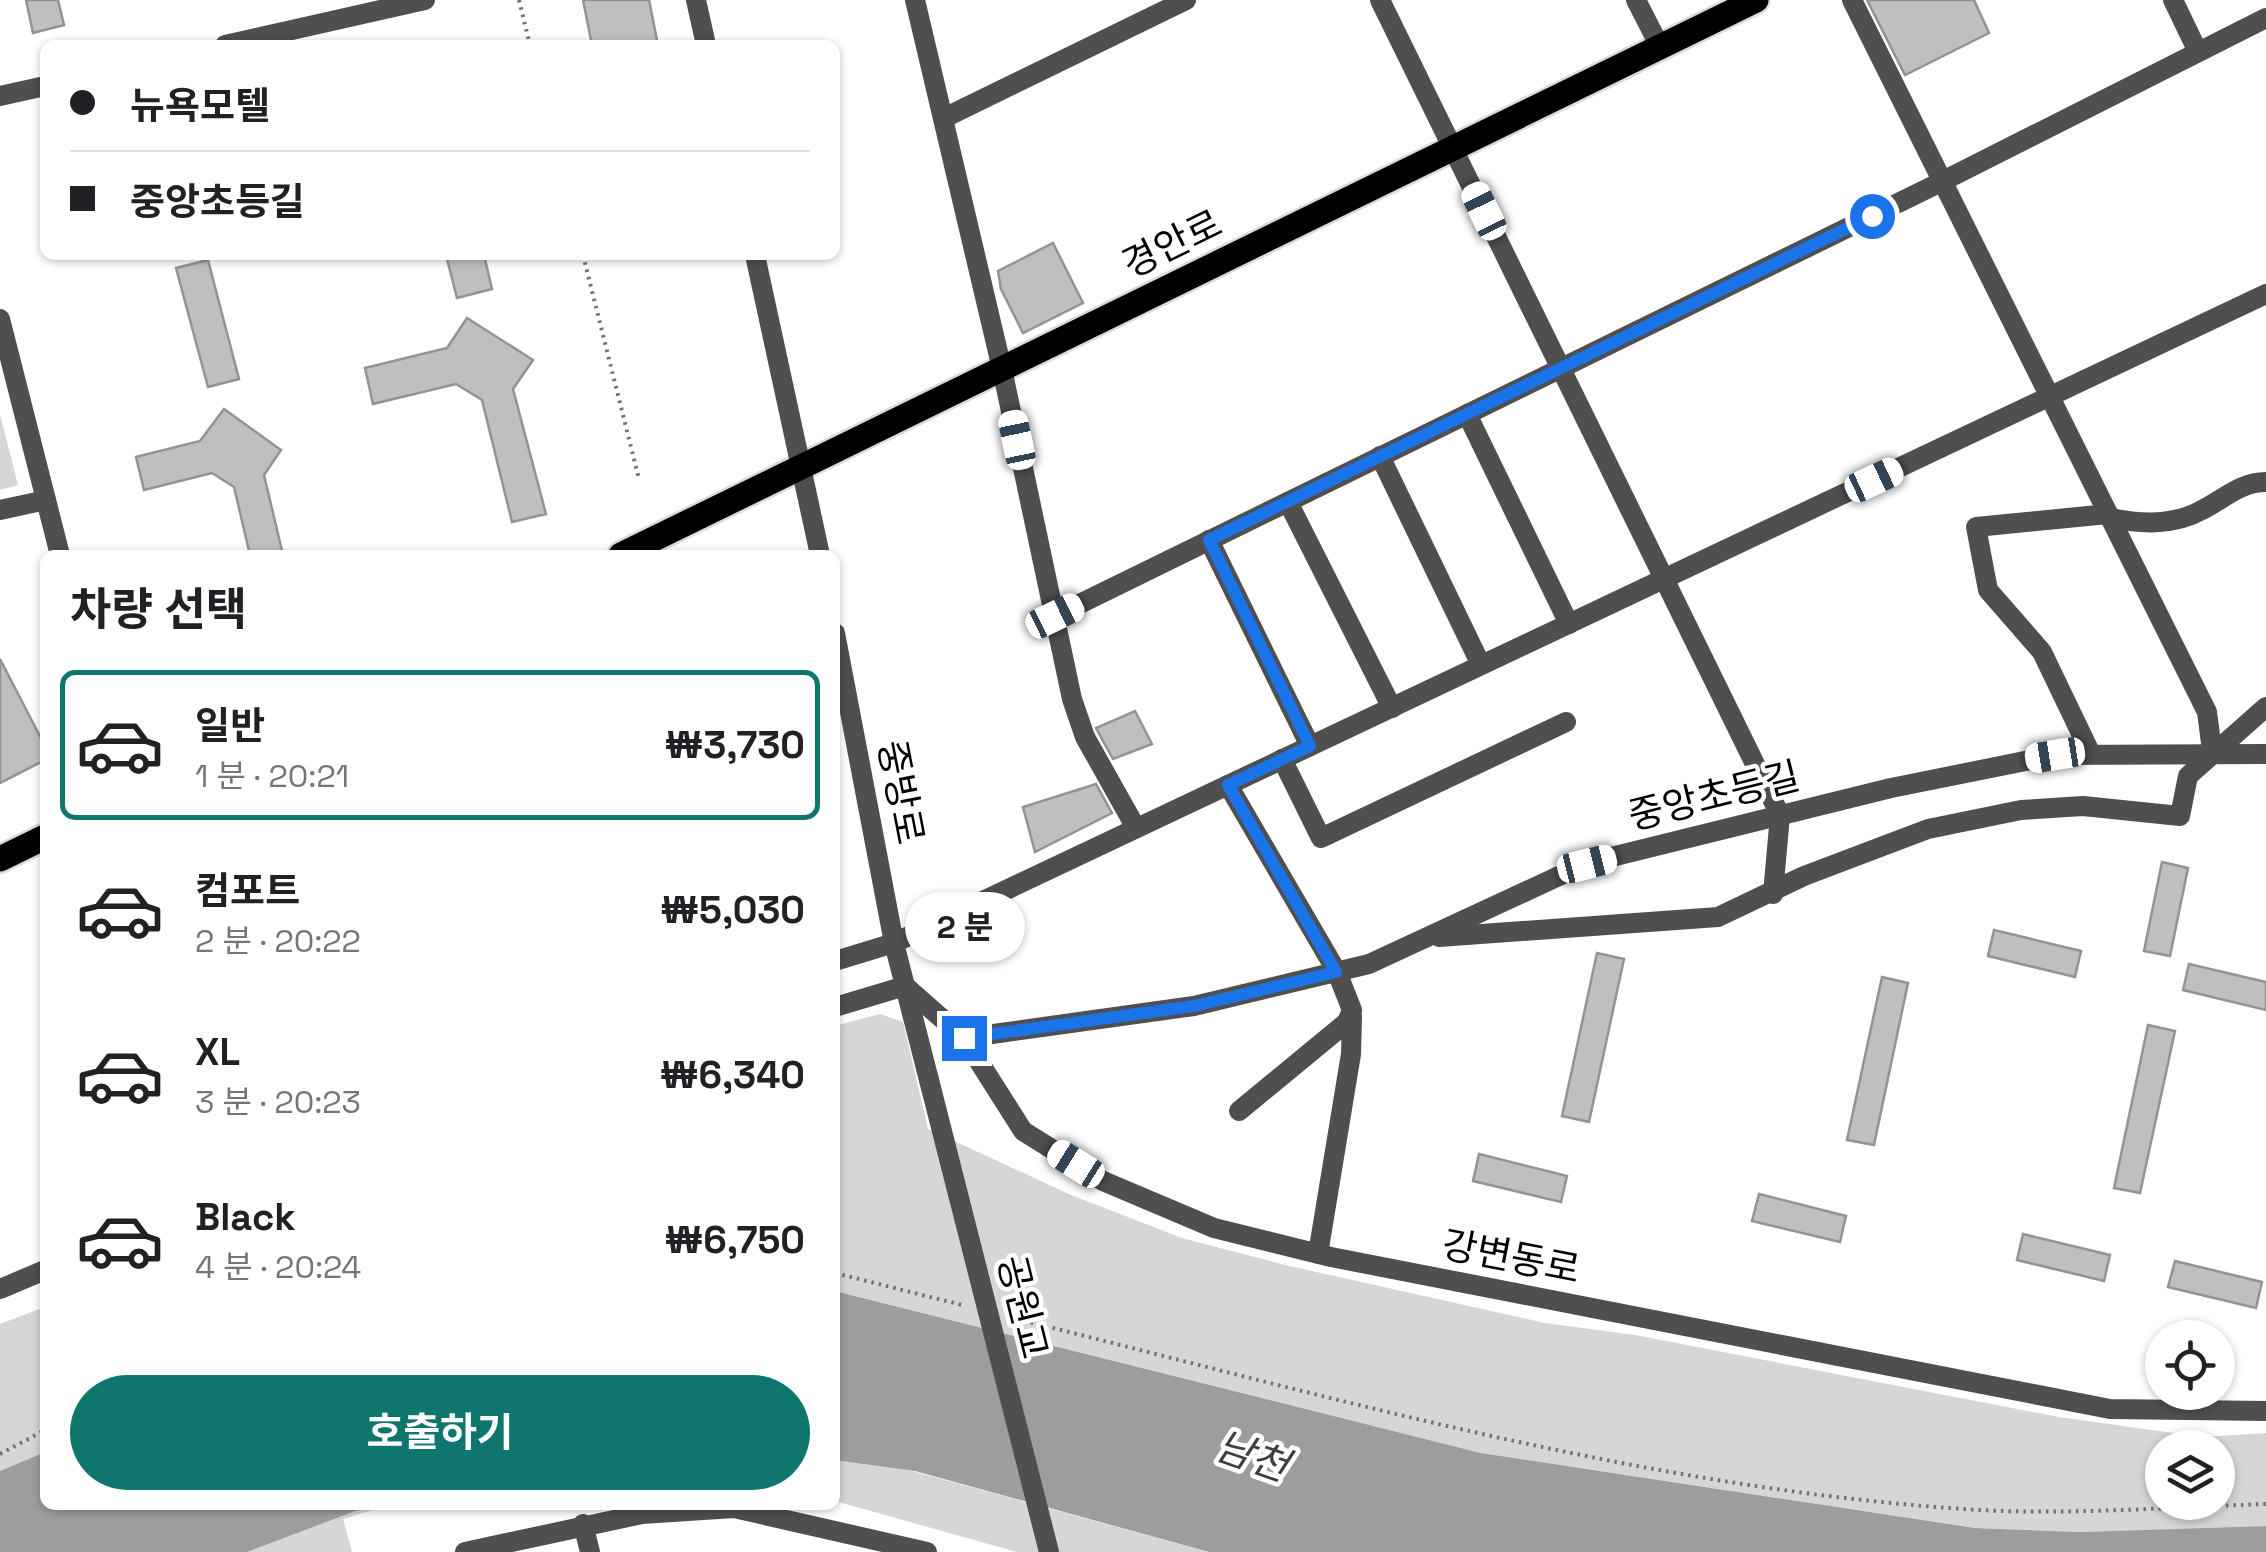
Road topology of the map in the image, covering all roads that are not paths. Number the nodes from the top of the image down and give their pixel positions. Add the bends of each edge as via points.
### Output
1 (425, 0) edge
2 (696, 0) edge
3 (915, 0) edge
4 (1186, 0) edge
5 (1380, 0) edge
6 (1636, 0) edge
7 (1756, 0) edge
8 (1852, 0) edge
9 (2173, 0) edge
10 (2266, 18) edge
11 (247, 40) edge
12 (705, 40) edge
13 (1660, 47) junction
14 (2198, 52) junction
15 (40, 87) edge
16 (0, 96) edge
17 (944, 118) junction
18 (1453, 148) junction
19 (1940, 182) junction
20 (756, 260) edge
21 (2266, 294) edge
22 (0, 319) edge
23 (1560, 368) junction
24 (1002, 369) junction
25 (2048, 397) junction
26 (1467, 414) junction
27 (1380, 456) junction
28 (803, 466) junction
29 (2266, 482) edge
30 (46, 500) junction
31 (1288, 502) junction
32 (0, 510) edge
33 (2109, 516) junction
34 (1209, 540) junction
35 (59, 550) edge
36 (632, 550) edge
37 (819, 550) edge
38 (1664, 579) junction
39 (1055, 616) junction
40 (1569, 624) junction
41 (840, 659) edge
42 (1482, 666) junction
43 (2266, 707) edge
44 (1392, 708) junction
45 (1566, 722) dead end
46 (1310, 746) junction
47 (2212, 751) junction
48 (2090, 754) junction
49 (2266, 754) edge
50 (1282, 759) junction
51 (1228, 785) junction
52 (1780, 815) junction
53 (1136, 828) junction
54 (40, 839) edge
55 (0, 859) edge
56 (1774, 894) junction
57 (1425, 938) junction
58 (894, 943) junction
59 (840, 959) edge
60 (1336, 972) junction
61 (905, 986) junction
62 (840, 1005) edge
63 (1352, 1016) junction
64 (964, 1038) junction
65 (929, 1080) joint
66 (1239, 1111) dead end
67 (1318, 1254) junction
68 (40, 1272) edge
69 (0, 1289) edge
70 (2266, 1411) edge
71 (678, 1510) edge
72 (744, 1510) edge
73 (583, 1524) junction
74 (829, 1528) junction
75 (465, 1552) edge
76 (590, 1552) edge
77 (835, 1552) edge
78 (927, 1552) edge
79 (1049, 1552) edge

1 - 11 street
2 - 12 street
3 - 17 street
4 - 17 street
5 - 18 street
6 - 13 street
7 - 13 main road, 경안로
8 - 19 street
9 - 14 street
10 - 14 street
13 - 18 main road, 경안로
14 - 19 street
15 - 16 street
17 - 24 street
18 - 23 street
18 - 24 main road, 경안로
19 - 23 street
19 - 25 street
20 - 28 street
21 - 25 street
22 - 30 street
23 - 26 street
23 - 38 street
24 - 28 main road, 경안로
24 - 39 street
25 - 33 street
25 - 38 street
26 - 27 street
26 - 40 street
27 - 31 street
27 - 42 street
28 - 36 main road, 경안로
28 - 37 street
29 - 33 street via 2247,484 2189,516 2150,524
30 - 32 street
30 - 35 street
31 - 34 street
31 - 44 street
33 - 47 street via 2207,712
33 - 48 street via 1976,527 1988,590 2042,652
34 - 39 street
34 - 46 street
38 - 40 street
38 - 52 street
39 - 53 street via 1078,718
40 - 42 street
41 - 58 street, 중방로
42 - 44 street
43 - 47 street
44 - 46 street
45 - 50 street via 1321,838
46 - 50 street
47 - 48 street, 중앙초등길
47 - 49 street, 중앙초등길
47 - 56 street via 2188,776 2180,816 2083,806 1956,820 1804,876
48 - 52 street, 중앙초등길 via 2017,761
50 - 51 street
51 - 53 street
51 - 60 street
52 - 56 street
52 - 57 street, 중앙초등길 via 1587,864
53 - 58 street
54 - 55 main road
56 - 57 street via 1718,917
57 - 60 street, 중앙초등길
58 - 59 street
58 - 61 street, 중방로
60 - 63 street
60 - 64 street, 중앙초등길 via 1194,1006
61 - 62 street
61 - 64 street, 강변동로
61 - 65 street, 중방로
63 - 66 street
63 - 67 street
64 - 67 street, 강변동로 via 1023,1131 1103,1181 1214,1228
65 - 79 street, 공원교, bridge
67 - 70 street, 강변동로 via 2110,1408
68 - 69 street
71 - 73 street
72 - 74 street
73 - 75 street
73 - 76 street
74 - 77 street
74 - 78 street

